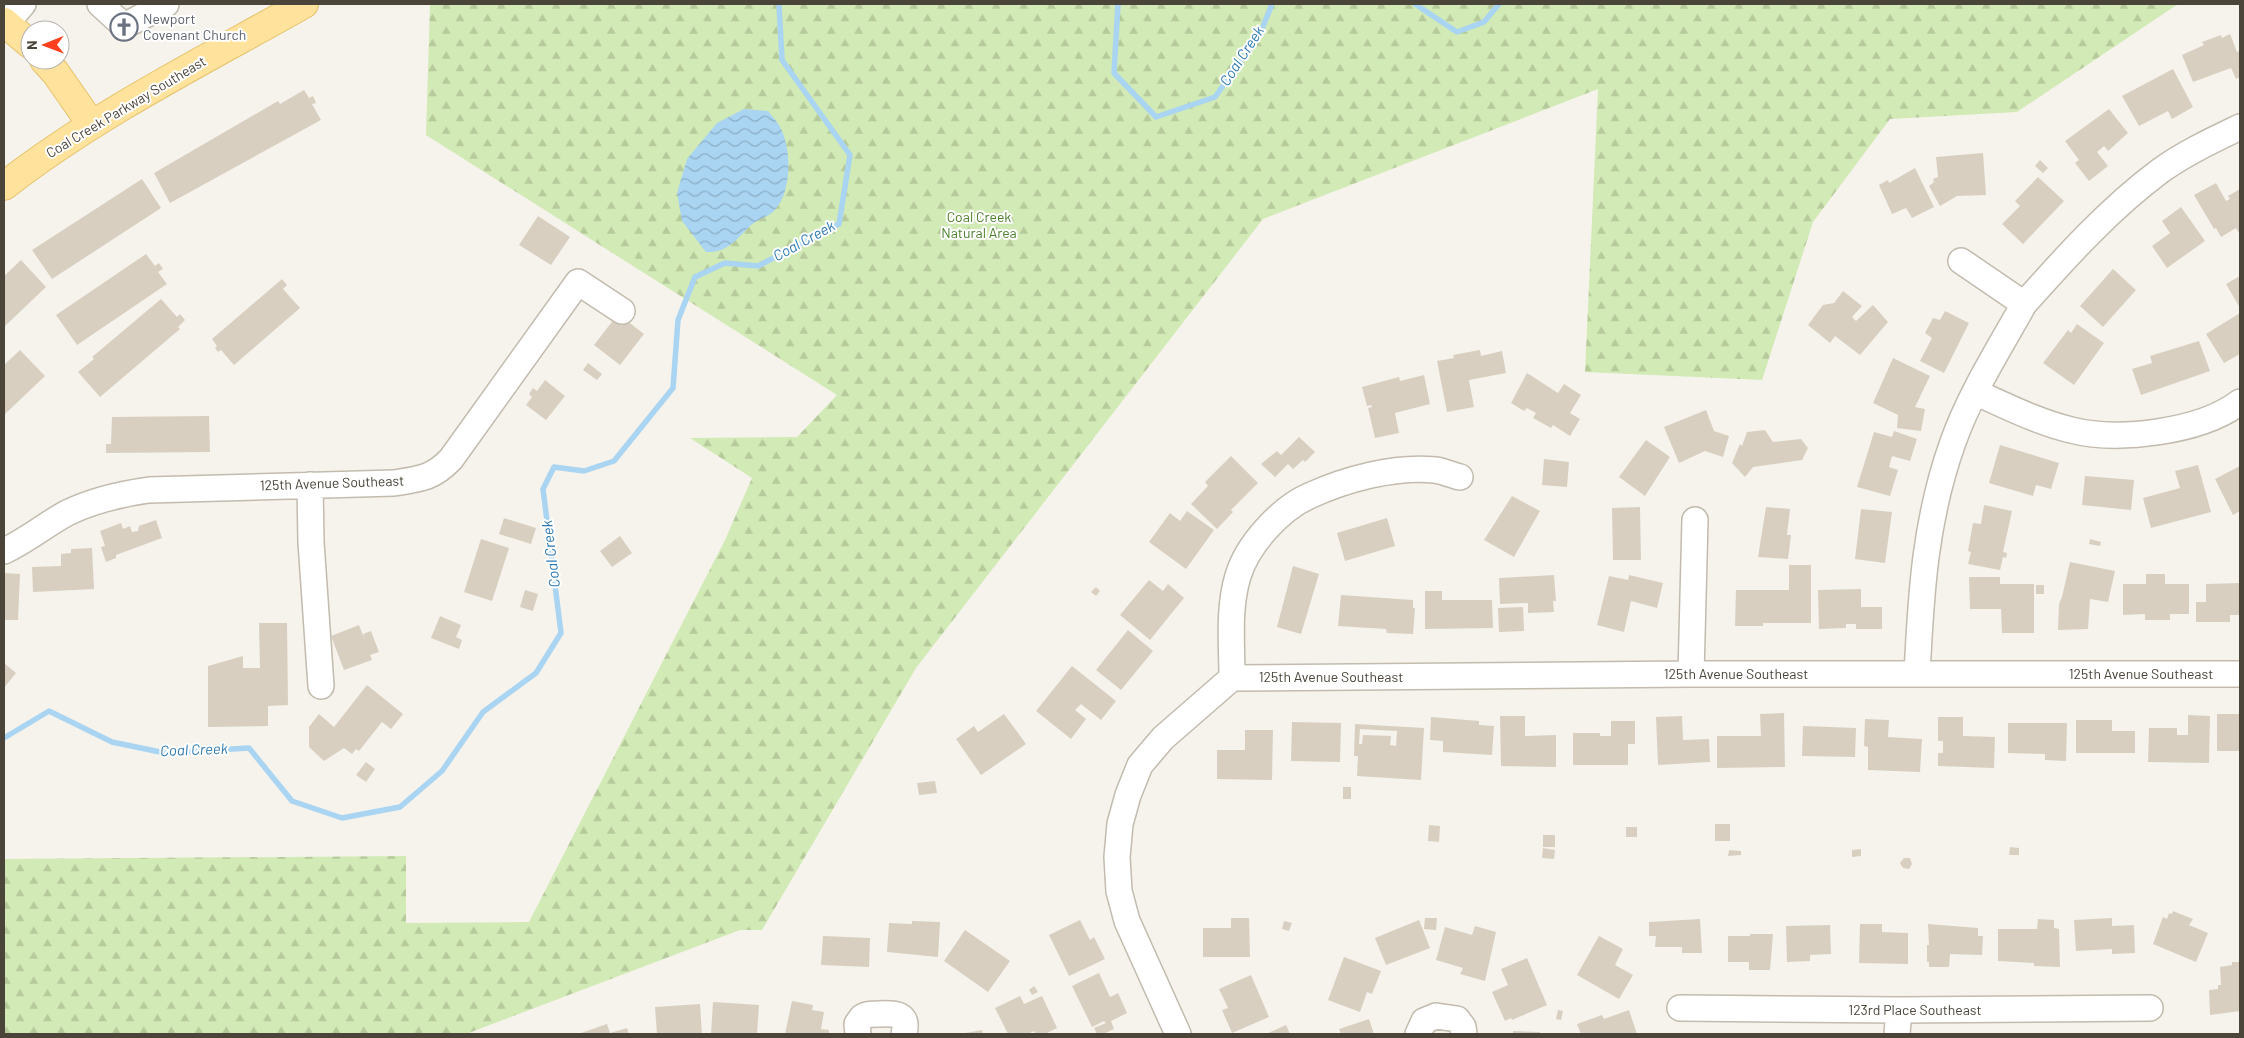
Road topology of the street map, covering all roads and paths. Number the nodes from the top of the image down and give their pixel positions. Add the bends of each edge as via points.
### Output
1 (100, 4) edge
2 (166, 4) edge
3 (304, 4) edge
4 (11, 16) edge
5 (20, 29) edge
6 (53, 70) edge
7 (92, 125) junction
8 (2240, 127) edge
9 (4, 186) edge
10 (1961, 261) dead end
11 (2024, 304) junction
12 (622, 311) dead end
13 (1975, 392) junction
14 (2240, 402) edge
15 (1460, 478) dead end
16 (310, 485) junction
17 (1695, 520) dead end
18 (4, 552) edge
19 (1691, 674) junction
20 (1917, 674) junction
21 (2240, 674) edge
22 (1232, 678) junction
23 (321, 686) dead end
24 (1680, 1008) dead end
25 (2150, 1008) dead end
26 (1898, 1022) edge
27 (858, 1034) edge
28 (904, 1034) edge
29 (1177, 1034) edge
30 (1418, 1034) edge
31 (1464, 1034) edge

1 - 2 street via 124,26
3 - 7 main road, Coal Creek Parkway Southeast
4 - 5 main road
6 - 7 main road
7 - 9 main road, Coal Creek Parkway Southeast
8 - 11 street via 2205,143 2160,171 2088,234
10 - 11 street
11 - 13 street
12 - 16 street, 125th Avenue Southeast via 578,282 441,470 430,476 394,483
13 - 14 street via 2070,430 2118,435 2167,430 2201,421
13 - 20 street via 1953,441 1936,497 1921,588
15 - 22 street via 1436,470 1378,475 1308,496 1284,513 1263,532 1248,552 1238,575 1233,597
16 - 18 street, 125th Avenue Southeast via 149,490 118,494 68,513
16 - 23 street
17 - 19 street
19 - 20 street, 125th Avenue Southeast
19 - 22 street, 125th Avenue Southeast
20 - 21 street, 125th Avenue Southeast
22 - 29 street via 1163,738 1140,765 1120,824 1117,857 1119,891 1127,922
24 - 26 street, 123rd Place Southeast
25 - 26 street, 123rd Place Southeast
27 - 28 street via 857,1024 862,1017 893,1013 904,1021
30 - 31 street via 1424,1021 1436,1016 1457,1019

